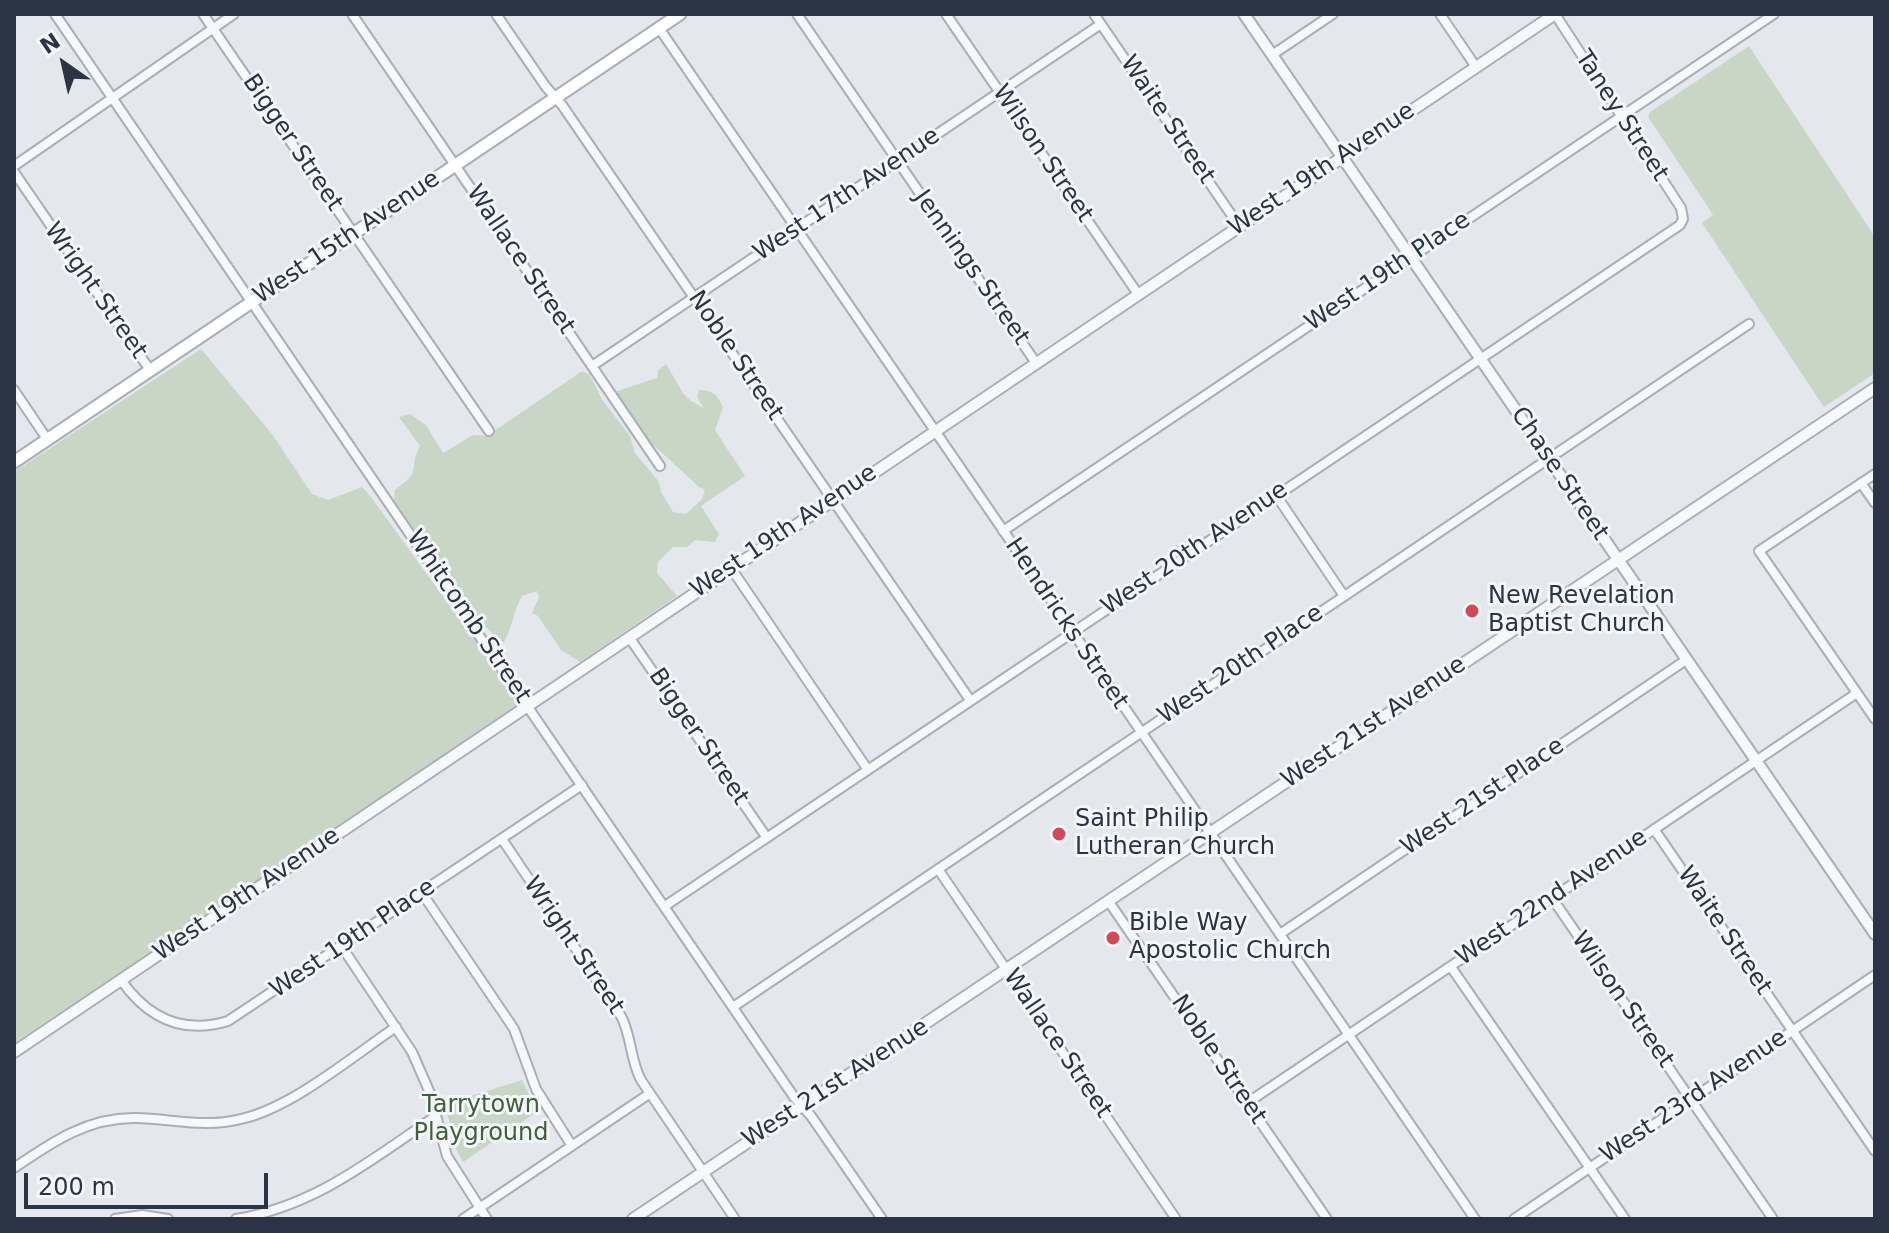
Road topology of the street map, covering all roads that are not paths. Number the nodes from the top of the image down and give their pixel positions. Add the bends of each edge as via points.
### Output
1 (55, 14) edge
2 (203, 14) edge
3 (234, 14) edge
4 (352, 14) edge
5 (496, 14) edge
6 (680, 14) edge
7 (797, 14) edge
8 (946, 14) edge
9 (1094, 14) edge
10 (1244, 14) edge
11 (1333, 14) edge
12 (1440, 14) edge
13 (1555, 14) edge
14 (1774, 14) edge
15 (1101, 24) junction
16 (659, 28) junction
17 (213, 29) junction
18 (1272, 55) junction
19 (1476, 67) junction
20 (1000, 92) junction
21 (112, 98) junction
22 (555, 98) junction
23 (1621, 117) junction
24 (1341, 157) junction
25 (898, 162) junction
26 (455, 165) junction
27 (14, 169) edge
28 (1683, 219) joint
29 (1239, 226) junction
30 (795, 228) junction
31 (353, 233) junction
32 (1410, 256) junction
33 (1138, 294) junction
34 (694, 297) junction
35 (251, 302) junction
36 (1749, 324) dead end
37 (1479, 358) junction
38 (1036, 363) junction
39 (592, 366) junction
40 (150, 370) junction
41 (1875, 388) edge
42 (14, 390) edge
43 (489, 431) dead end
44 (934, 431) junction
45 (47, 439) junction
46 (1548, 458) junction
47 (14, 462) edge
48 (660, 466) dead end
49 (1875, 474) edge
50 (1861, 483) junction
51 (1276, 495) junction
52 (833, 499) junction
53 (1875, 503) edge
54 (1003, 531) junction
55 (1617, 559) junction
56 (731, 568) junction
57 (1344, 596) junction
58 (1072, 632) junction
59 (629, 637) junction
60 (1686, 660) junction
61 (1857, 693) junction
62 (970, 700) junction
63 (528, 705) junction
64 (1875, 719) edge
65 (1141, 733) junction
66 (1756, 761) junction
67 (868, 770) junction
68 (582, 785) junction
69 (1654, 829) junction
70 (1210, 833) junction
71 (767, 838) junction
72 (502, 839) junction
73 (938, 869) junction
74 (422, 893) junction
75 (1552, 898) junction
76 (1109, 902) junction
77 (665, 906) junction
78 (1280, 934) junction
79 (1875, 934) edge
80 (342, 947) junction
81 (1451, 967) junction
82 (1006, 970) junction
83 (1875, 975) edge
84 (121, 980) junction
85 (733, 1007) junction
86 (396, 1027) junction
87 (1792, 1031) junction
88 (1349, 1035) junction
89 (14, 1052) edge
90 (649, 1094) junction
91 (1691, 1100) junction
92 (1247, 1103) junction
93 (802, 1106) junction
94 (436, 1116) junction
95 (572, 1146) junction
96 (1875, 1151) edge
97 (14, 1168) edge
98 (1590, 1168) junction
99 (703, 1172) junction
100 (480, 1208) junction
101 (115, 1219) edge
102 (168, 1219) edge
103 (236, 1219) edge
104 (463, 1219) edge
105 (487, 1219) edge
106 (633, 1219) edge
107 (735, 1219) edge
108 (882, 1219) edge
109 (1176, 1219) edge
110 (1327, 1219) edge
111 (1475, 1219) edge
112 (1514, 1219) edge
113 (1625, 1219) edge
114 (1773, 1219) edge

1 - 21 street, Whitcomb Street
2 - 17 street, Bigger Street
3 - 17 street
4 - 26 street, Wallace Street
5 - 22 street, Noble Street
6 - 16 main road, West 15th Avenue
7 - 25 street, Jennings Street
8 - 20 street, Wilson Street
9 - 15 street, Waite Street
10 - 18 street, Chase Street
11 - 18 street
12 - 19 street
13 - 19 street, West 19th Avenue
13 - 23 street, Taney Street
14 - 23 street, West 19th Place
15 - 20 street, West 17th Avenue
15 - 29 street, Waite Street
16 - 22 main road, West 15th Avenue
16 - 30 street, Hendricks Street
17 - 21 street
17 - 31 street, Bigger Street
18 - 24 street, Chase Street
19 - 24 street, West 19th Avenue
20 - 25 street, West 17th Avenue
20 - 33 street, Wilson Street
21 - 27 street
21 - 35 street, Whitcomb Street
22 - 26 main road, West 15th Avenue
22 - 34 street, Noble Street
23 - 28 street, Taney Street via 1681,208
23 - 32 street, West 19th Place
24 - 29 street, West 19th Avenue
24 - 32 street, Chase Street
25 - 30 street, West 17th Avenue
25 - 38 street, Jennings Street
26 - 31 main road, West 15th Avenue
26 - 39 street, Wallace Street
27 - 40 street, Wright Street
28 - 37 street, West 20th Avenue
29 - 33 street, West 19th Avenue
30 - 34 street, West 17th Avenue
30 - 44 street, Hendricks Street
31 - 35 main road, West 15th Avenue
31 - 43 street, Bigger Street
32 - 37 street, Chase Street
32 - 54 street, West 19th Place
33 - 38 street, West 19th Avenue
34 - 39 street, West 17th Avenue
34 - 52 street, Noble Street
35 - 40 main road, West 15th Avenue
35 - 63 street, Whitcomb Street
36 - 46 street, West 20th Place
37 - 46 street, Chase Street
37 - 51 street, West 20th Avenue
38 - 44 street, West 19th Avenue
39 - 48 street, Wallace Street
40 - 45 main road, West 15th Avenue
41 - 55 street, West 21st Avenue
42 - 45 street
44 - 52 street, West 19th Avenue
44 - 54 street, Hendricks Street
45 - 47 main road, West 15th Avenue
46 - 55 street, Chase Street
46 - 57 street, West 20th Place
49 - 50 street
50 - 53 street
50 - 61 street via 1759,551
51 - 57 street
51 - 58 street, West 20th Avenue
52 - 56 street, West 19th Avenue
52 - 62 street, Noble Street
54 - 58 street, Hendricks Street
55 - 60 street, Chase Street
55 - 70 street, West 21st Avenue
56 - 59 street, West 19th Avenue
56 - 67 street
57 - 65 street, West 20th Place
58 - 62 street, West 20th Avenue
58 - 65 street, Hendricks Street
59 - 63 street, West 19th Avenue
59 - 71 street, Bigger Street
60 - 66 street, Chase Street
60 - 78 street, West 21st Place
61 - 64 street
61 - 66 street, West 22nd Avenue
62 - 67 street, West 20th Avenue
63 - 68 street, Whitcomb Street
63 - 84 street, West 19th Avenue
65 - 70 street, Hendricks Street
65 - 73 street, West 20th Place
66 - 69 street, West 22nd Avenue
66 - 79 street, Chase Street
67 - 71 street, West 20th Avenue
68 - 72 street, West 19th Place
68 - 77 street, Whitcomb Street
69 - 75 street, West 22nd Avenue
69 - 87 street, Waite Street
70 - 76 street, West 21st Avenue
70 - 78 street, Hendricks Street
71 - 77 street, West 20th Avenue
72 - 74 street, West 19th Place
72 - 90 street, Wright Street via 621,1016 635,1069
73 - 82 street, Wallace Street
73 - 85 street, West 20th Place
74 - 80 street, West 19th Place
74 - 95 street via 514,1029 536,1089
75 - 81 street, West 22nd Avenue
75 - 91 street, Wilson Street
76 - 82 street, West 21st Avenue
76 - 92 street, Noble Street
77 - 85 street, Whitcomb Street
78 - 88 street, Hendricks Street
80 - 84 street, West 19th Place via 237,1017 207,1026 175,1024 155,1016
80 - 86 street
81 - 88 street, West 22nd Avenue
81 - 98 street
82 - 93 street, West 21st Avenue
82 - 109 street, Wallace Street
83 - 87 street, West 23rd Avenue
84 - 89 street, West 19th Avenue
85 - 93 street, Whitcomb Street
86 - 94 street via 420,1069
86 - 97 street via 256,1115 205,1125 132,1118 98,1122 66,1134
87 - 91 street, West 23rd Avenue
87 - 96 street, Waite Street
88 - 92 street, West 22nd Avenue
88 - 111 street, Hendricks Street
90 - 95 street
90 - 99 street, Wright Street
91 - 98 street, West 23rd Avenue
91 - 114 street, Wilson Street
92 - 110 street, Noble Street
93 - 99 street, West 21st Avenue
93 - 108 street, Whitcomb Street
94 - 100 street via 447,1156
94 - 103 street via 324,1190
95 - 100 street
98 - 112 street, West 23rd Avenue
98 - 113 street
99 - 106 street, West 21st Avenue
99 - 107 street, Wright Street
100 - 104 street
100 - 105 street
101 - 102 street

